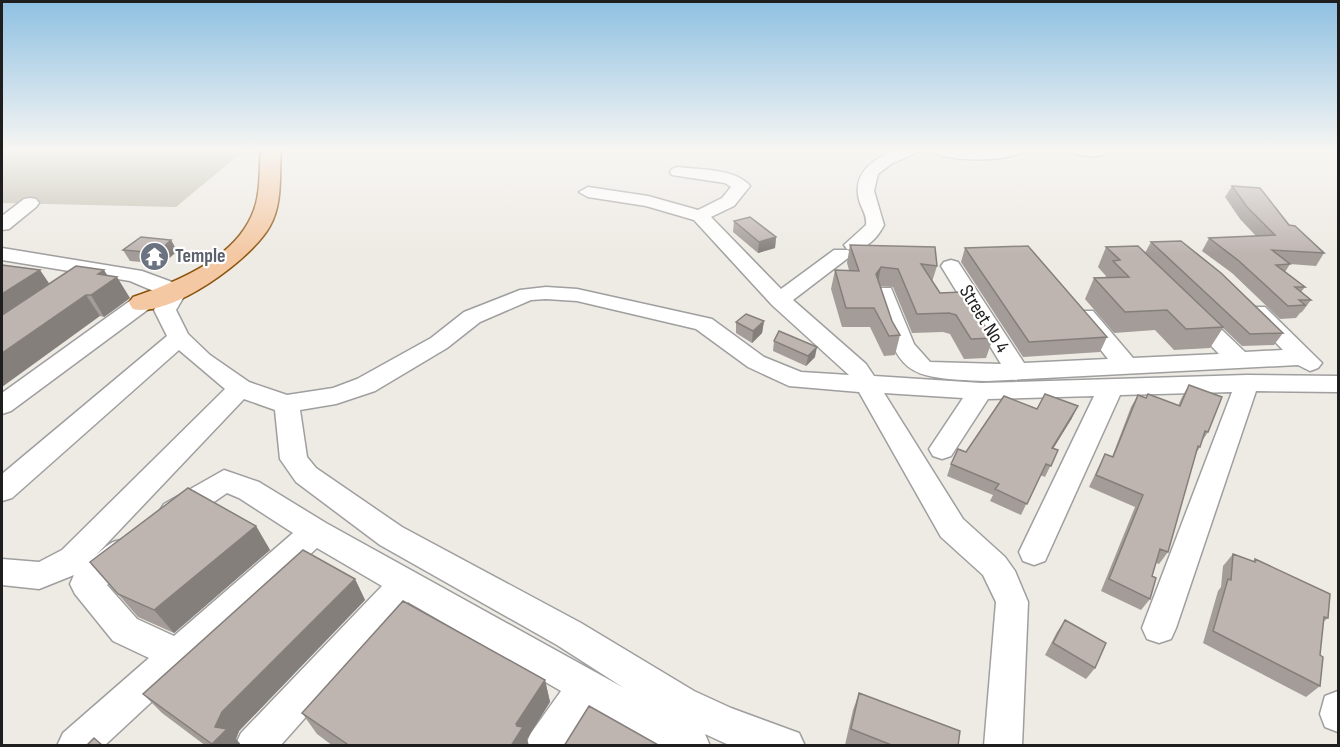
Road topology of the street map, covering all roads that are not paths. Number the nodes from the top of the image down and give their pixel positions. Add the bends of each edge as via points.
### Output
1 (254, 184) edge
2 (268, 184) edge
3 (738, 184) edge
4 (865, 184) edge
5 (588, 192) dead end
6 (30, 203) dead end
7 (700, 216) junction
8 (2, 225) edge
9 (2, 254) edge
10 (951, 266) dead end
11 (7, 274) edge
12 (78, 285) edge
13 (170, 289) junction
14 (884, 292) edge
15 (1239, 294) edge
16 (1173, 295) edge
17 (780, 300) junction
18 (142, 303) joint
19 (1075, 303) edge
20 (179, 338) junction
21 (1302, 357) junction
22 (1126, 365) junction
23 (1017, 371) junction
24 (1243, 371) junction
25 (1338, 377) edge
26 (1338, 384) edge
27 (868, 386) junction
28 (240, 388) junction
29 (1110, 389) junction
30 (981, 391) junction
31 (287, 404) junction
32 (2, 405) edge
33 (942, 449) dead end
34 (2, 490) edge
35 (315, 532) junction
36 (1034, 552) dead end
37 (2, 572) edge
38 (405, 583) junction
39 (1159, 628) dead end
40 (178, 655) junction
41 (586, 687) junction
42 (1338, 709) edge
43 (1338, 714) edge
44 (76, 746) edge
45 (254, 746) edge
46 (544, 746) edge
47 (691, 746) edge
48 (786, 746) edge
49 (1003, 746) edge

1 - 13 main road via 251,201 230,243
2 - 13 main road via 266,210 242,247 225,262
3 - 7 street via 741,186 728,202
4 - 17 street via 875,217 869,234
5 - 7 street via 648,201
6 - 8 street
7 - 17 street
9 - 13 street via 140,277
10 - 23 street, Street No 4
11 - 12 street
13 - 18 main road
13 - 20 street via 165,310
14 - 23 street via 911,360 922,367 987,373
15 - 21 street
16 - 24 street
17 - 27 street via 827,339
18 - 32 street
19 - 22 street
20 - 28 street
20 - 34 street
21 - 24 street
21 - 25 street
22 - 23 street
22 - 24 street
24 - 26 street
24 - 29 street
24 - 39 street
27 - 30 street
27 - 31 street via 798,380 756,362 704,324 577,295 546,293 527,294 471,317 439,344 366,385 336,396
27 - 49 street via 952,528 994,566 1012,602
28 - 31 street
28 - 37 street via 73,559 57,570 30,578
29 - 30 street
29 - 36 street
30 - 33 street
31 - 48 street via 294,459 306,476 390,536 568,634 681,705
35 - 38 street
35 - 40 street
35 - 40 street via 249,489 224,481 150,531 86,584 125,630
38 - 41 street
38 - 45 street
40 - 44 street
41 - 46 street
41 - 47 street
42 - 43 street

